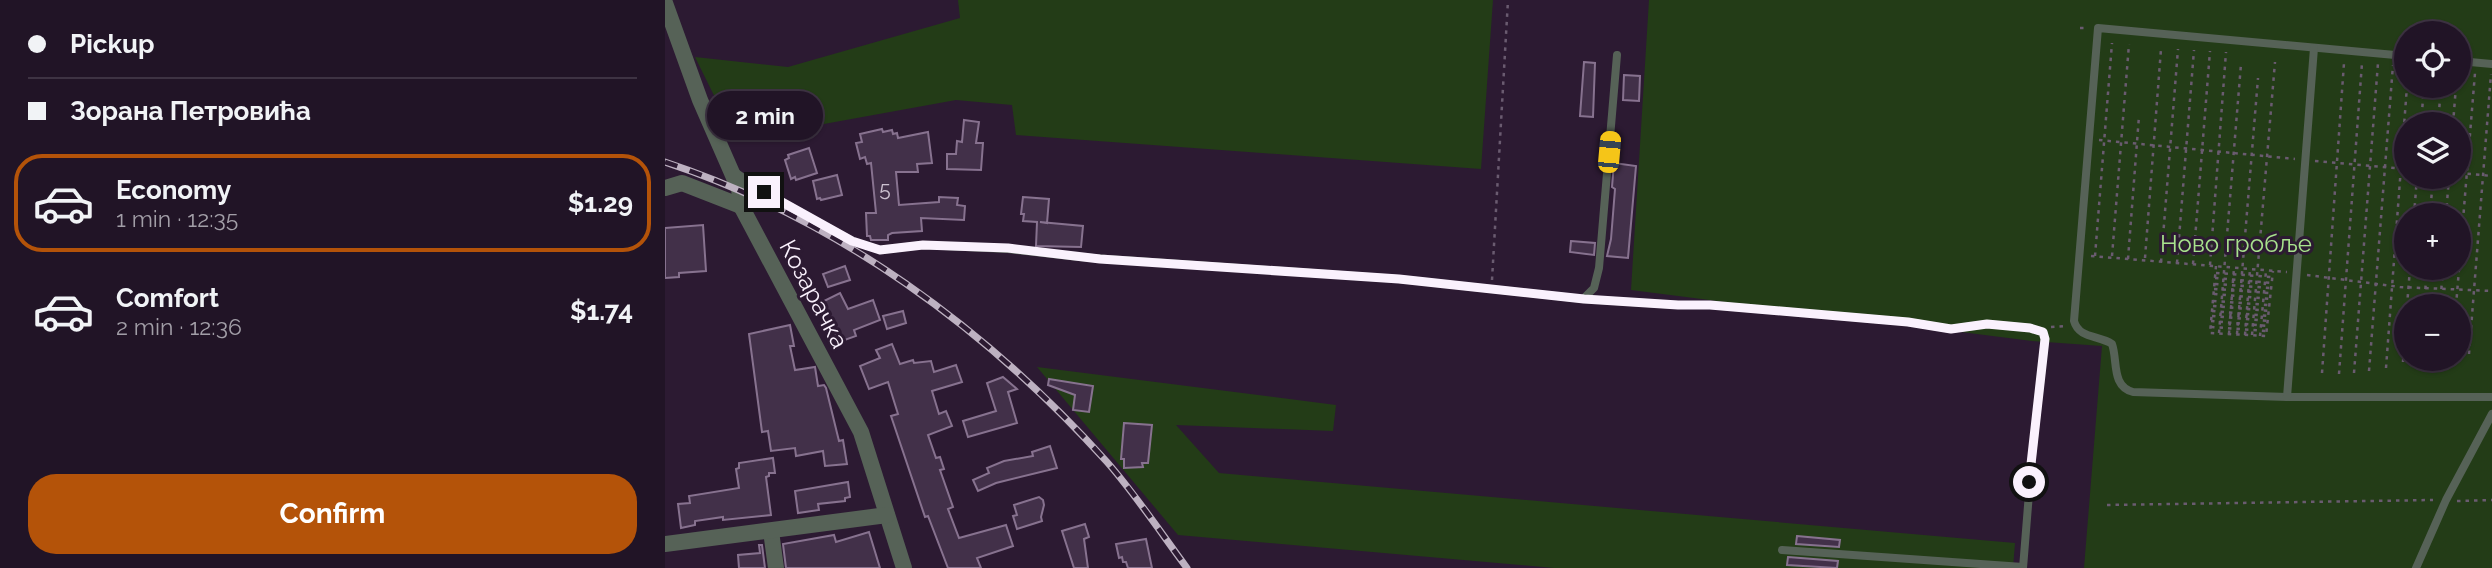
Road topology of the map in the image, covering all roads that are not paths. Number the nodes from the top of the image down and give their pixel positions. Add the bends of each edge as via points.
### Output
1 (665, 3) edge
2 (2314, 48) junction
3 (1617, 55) dead end
4 (2394, 55) edge
5 (2471, 62) edge
6 (2492, 64) edge
7 (730, 169) junction
8 (665, 188) edge
9 (741, 206) junction
10 (1584, 299) junction
11 (2287, 397) junction
12 (2492, 397) edge
13 (2492, 414) edge
14 (887, 515) junction
15 (771, 531) junction
16 (665, 544) edge
17 (1782, 550) dead end
18 (776, 568) edge
19 (904, 568) edge
20 (2023, 568) edge
21 (2416, 568) edge

1 - 7 street, Козарачка
2 - 4 lane
2 - 11 lane
2 - 11 lane via 2098,28 2088,139 2076,328 2112,344 2117,377 2125,390
3 - 10 lane via 1599,268 1594,288
5 - 6 lane
7 - 9 street, Козарачка
7 - 10 lane via 841,235 880,250 923,245 1008,248
8 - 9 street via 681,183
9 - 14 street, Козарачка via 861,432
10 - 20 lane via 1710,305 1951,329 1987,324 2043,332
11 - 12 lane
13 - 21 lane
14 - 15 street
14 - 19 street, Козарачка
15 - 16 street
15 - 18 street
17 - 20 lane

